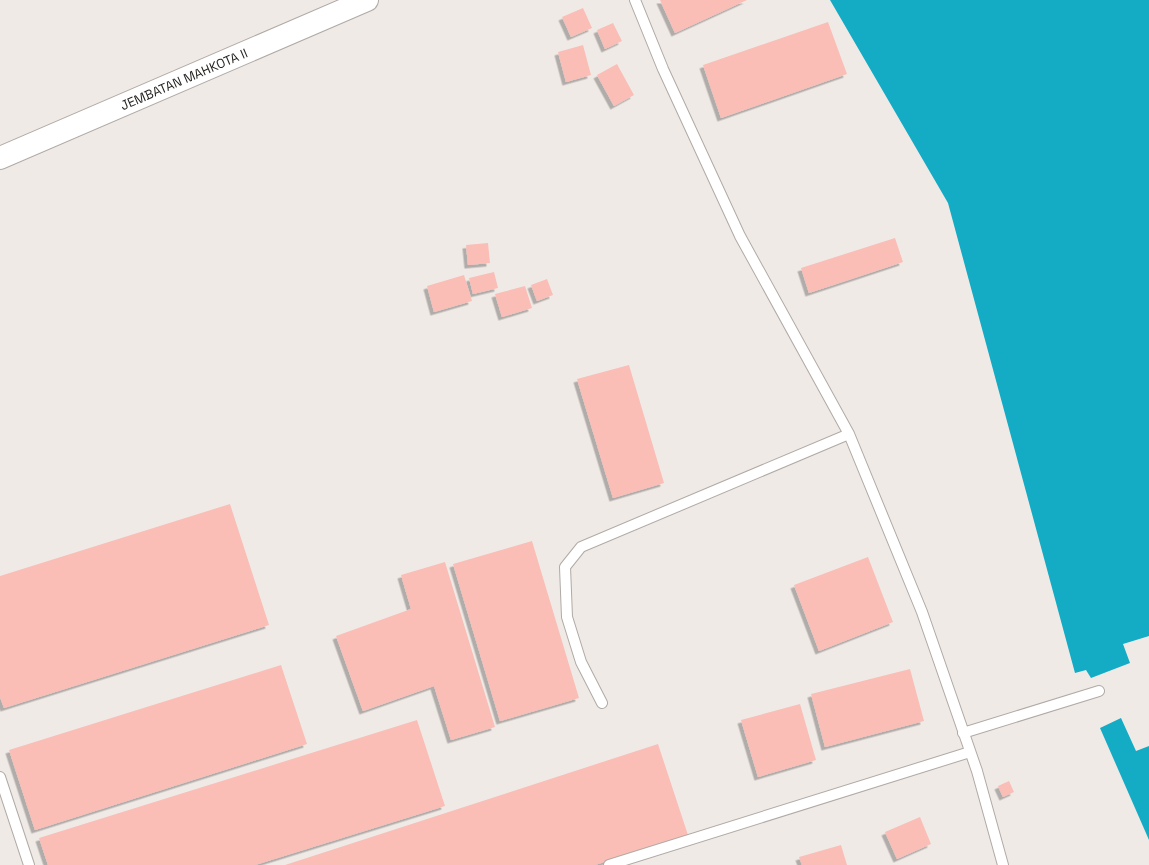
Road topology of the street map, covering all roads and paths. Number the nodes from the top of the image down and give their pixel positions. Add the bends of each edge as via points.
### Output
1 (367, 0) edge
2 (635, 0) edge
3 (0, 158) edge
4 (849, 434) junction
5 (1099, 691) dead end
6 (602, 703) dead end
7 (964, 733) junction
8 (970, 752) junction
9 (0, 777) edge
10 (29, 865) edge
11 (609, 865) edge
12 (1003, 865) edge

1 - 3 main road, JEMBATAN MAHKOTA II
2 - 4 lane via 663,69 740,236
4 - 6 lane via 581,547 566,567 568,617 581,662
4 - 7 lane via 922,612
5 - 7 lane
7 - 8 lane
8 - 11 lane
8 - 12 lane
9 - 10 lane

